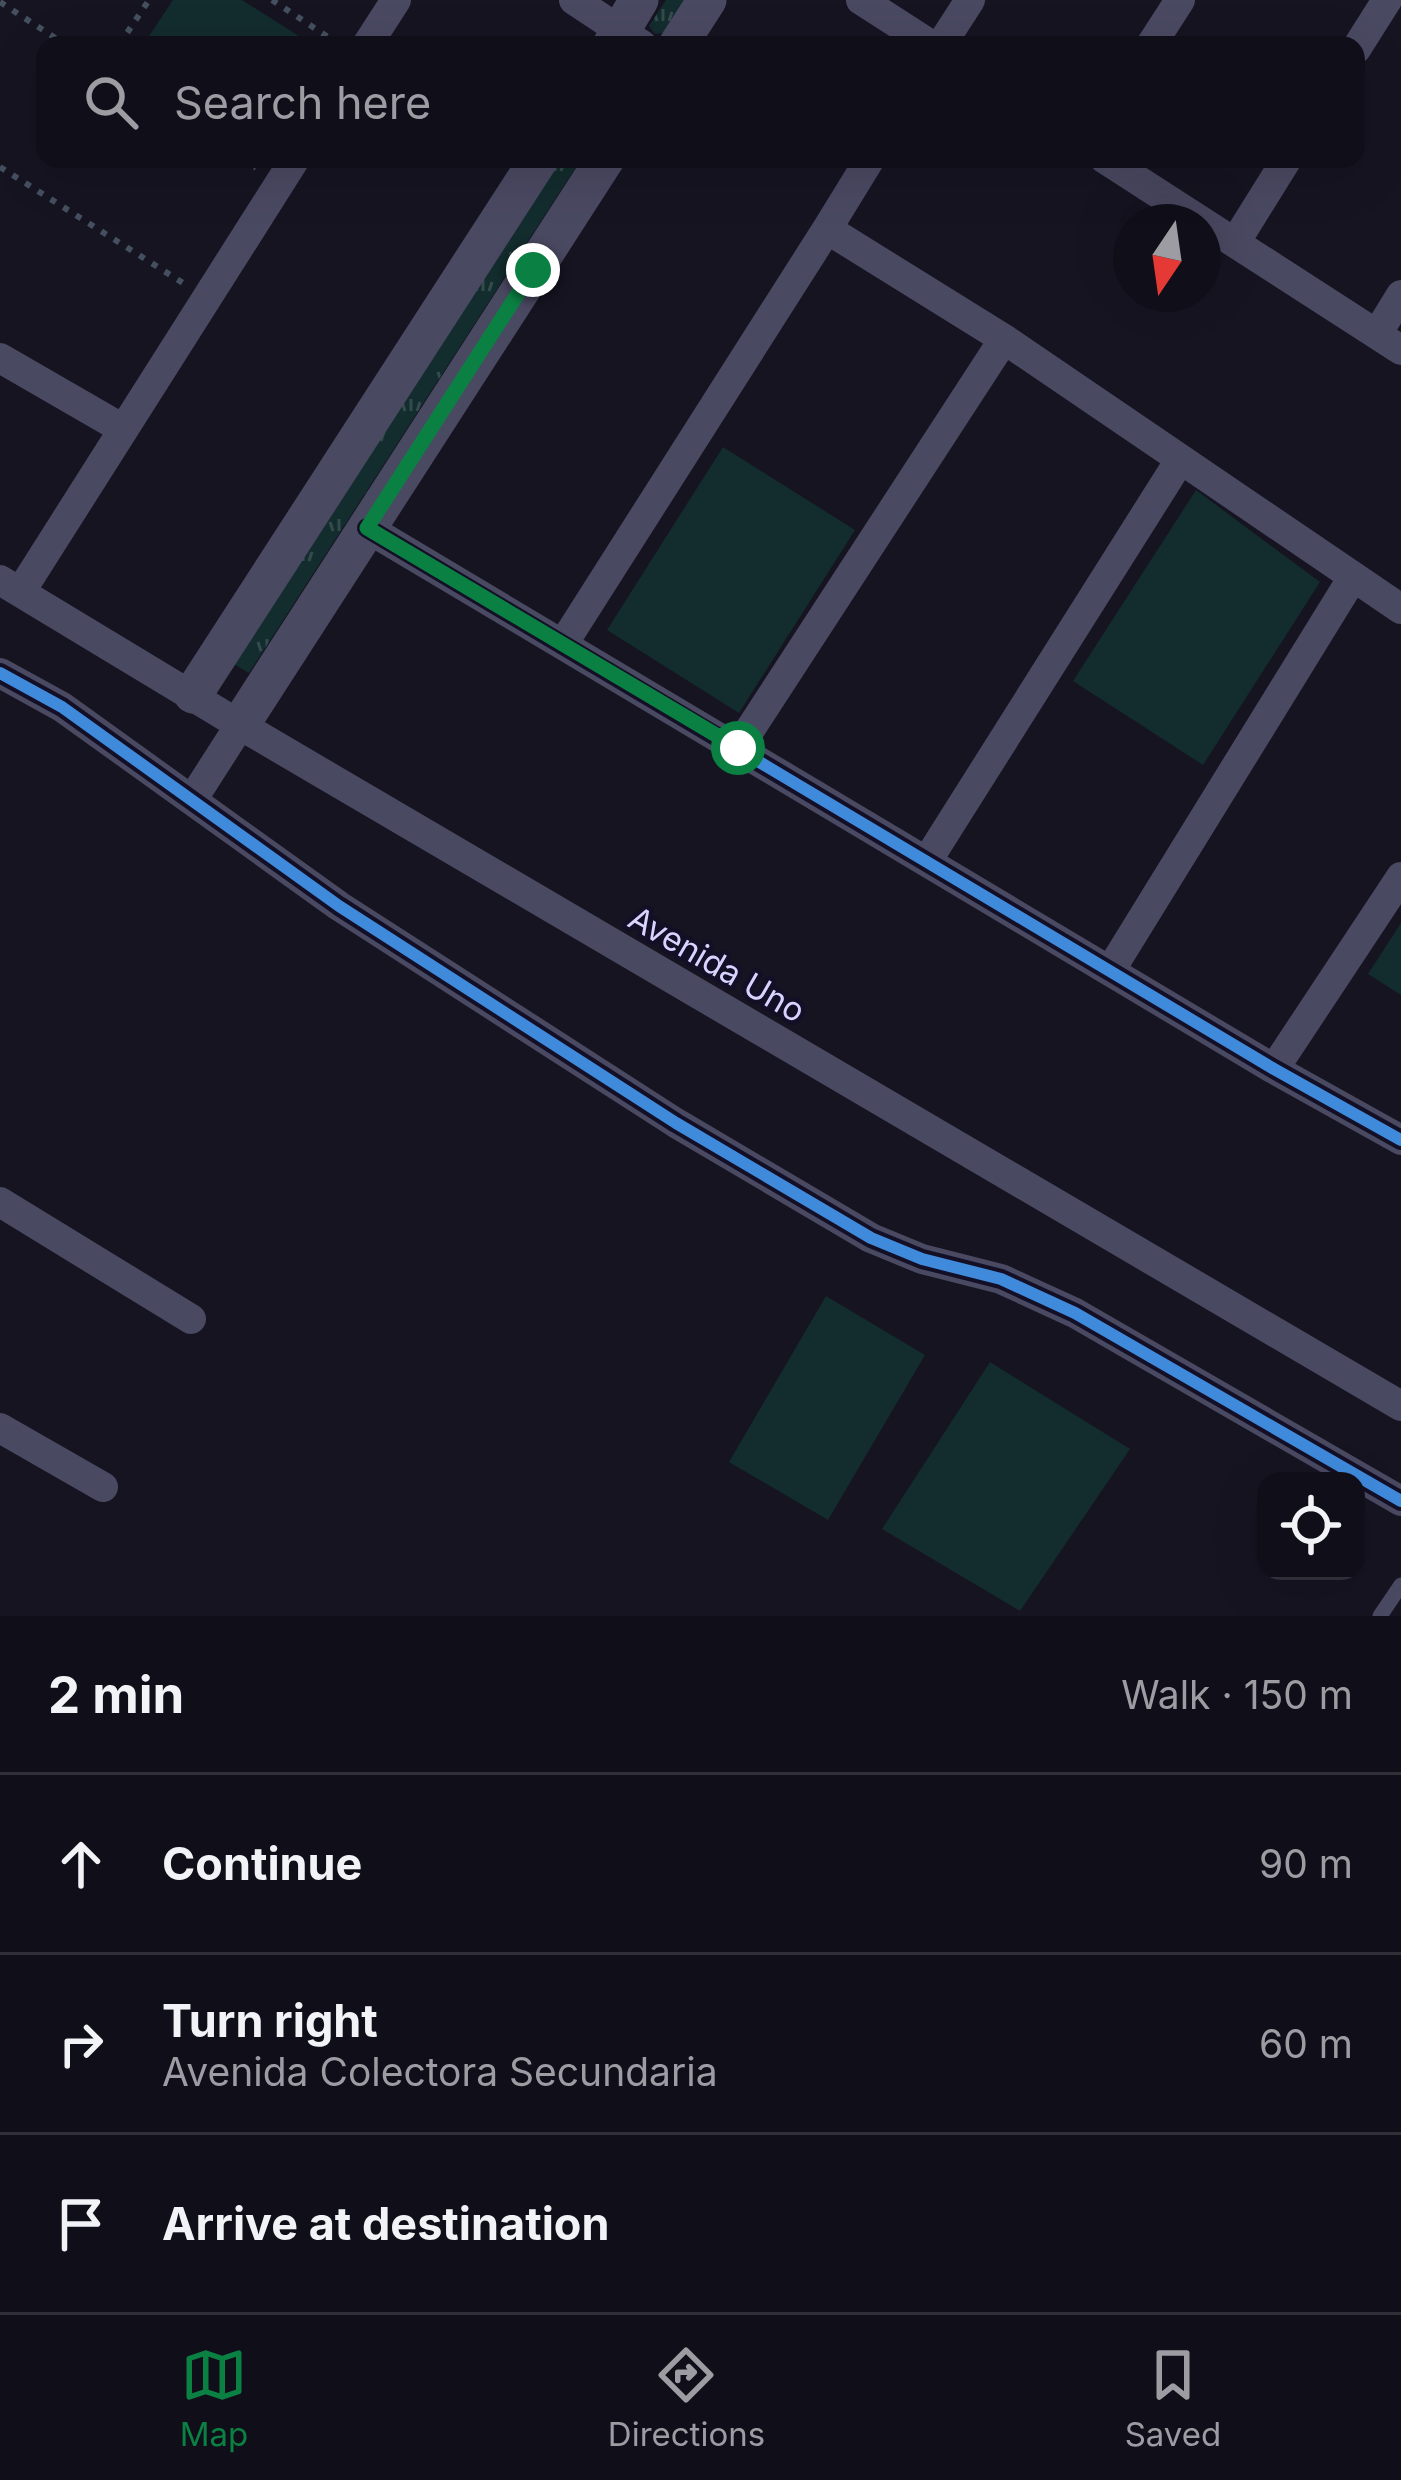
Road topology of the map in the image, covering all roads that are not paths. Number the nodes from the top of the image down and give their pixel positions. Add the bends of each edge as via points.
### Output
1 (396, 0) edge
2 (574, 0) edge
3 (707, 0) edge
4 (861, 0) edge
5 (970, 0) edge
6 (1180, 0) edge
7 (1387, 0) edge
8 (628, 30) edge
9 (373, 36) edge
10 (684, 36) edge
11 (917, 36) edge
12 (947, 36) edge
13 (1157, 36) edge
14 (1365, 36) edge
15 (289, 168) edge
16 (533, 168) edge
17 (598, 168) edge
18 (864, 168) edge
19 (1120, 168) edge
20 (1281, 168) edge
21 (827, 229) junction
22 (1236, 241) junction
23 (1401, 295) edge
24 (1004, 339) junction
25 (1389, 342) edge
26 (0, 358) edge
27 (123, 429) junction
28 (1180, 460) junction
29 (367, 528) junction
30 (1353, 577) junction
31 (10, 585) edge
32 (1401, 609) edge
33 (562, 644) junction
34 (0, 673) edge
35 (193, 694) junction
36 (239, 725) junction
37 (738, 748) junction
38 (192, 800) junction
39 (928, 861) junction
40 (1401, 877) edge
41 (1110, 971) junction
42 (1274, 1069) junction
43 (1401, 1140) edge
44 (0, 1202) edge
45 (191, 1319) dead end
46 (1401, 1406) edge
47 (0, 1428) edge
48 (103, 1486) dead end
49 (1401, 1501) edge
50 (1401, 1585) edge
51 (1380, 1616) edge

1 - 9 street
2 - 8 street
3 - 10 street
4 - 11 street
5 - 12 street
6 - 13 street
7 - 14 street
15 - 27 street
16 - 35 street
17 - 29 street
18 - 21 street
19 - 22 street
20 - 22 street
21 - 24 street
21 - 33 street
22 - 25 street
23 - 25 street
24 - 28 street
24 - 37 street
26 - 27 street
27 - 31 street
28 - 30 street
28 - 39 street
29 - 33 street
29 - 36 street
30 - 32 street
30 - 41 street
31 - 35 street, Avenida Uno
33 - 37 street
34 - 38 street
35 - 36 street, Avenida Uno
36 - 38 street
36 - 46 street, Avenida Uno
37 - 39 street
38 - 49 street via 358,919 871,1238 1001,1279 1075,1313
39 - 41 street
40 - 42 street
41 - 42 street
42 - 43 street
44 - 45 street
47 - 48 street
50 - 51 lane

